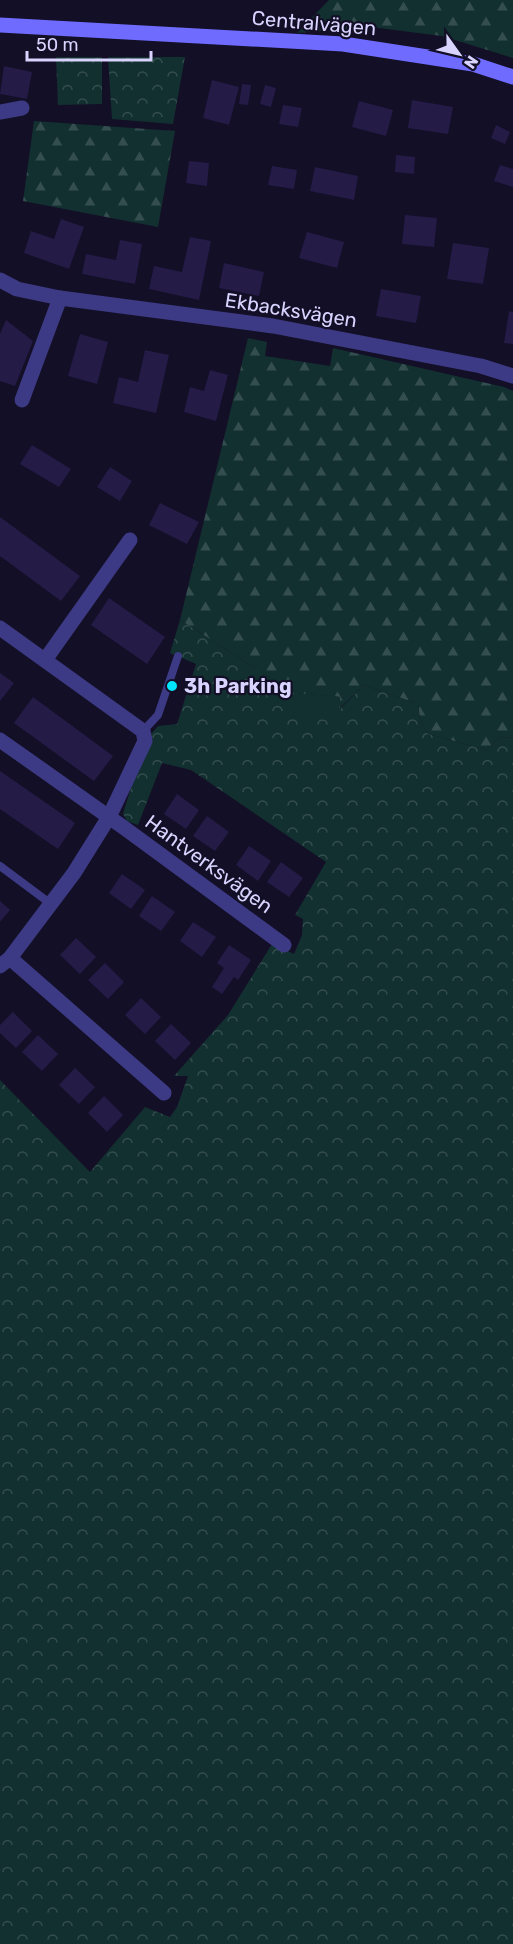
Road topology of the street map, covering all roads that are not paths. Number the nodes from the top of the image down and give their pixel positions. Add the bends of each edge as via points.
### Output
1 (0, 25) edge
2 (513, 77) edge
3 (22, 108) dead end
4 (0, 112) edge
5 (0, 280) edge
6 (60, 298) junction
7 (513, 376) edge
8 (22, 400) dead end
9 (130, 540) dead end
10 (0, 628) edge
11 (178, 656) dead end
12 (45, 660) junction
13 (143, 731) junction
14 (0, 740) edge
15 (109, 817) junction
16 (0, 866) edge
17 (51, 904) junction
18 (284, 945) dead end
19 (5, 962) edge
20 (164, 1093) dead end

1 - 2 street, Centralvägen via 343,44 473,64
3 - 4 street
5 - 6 street, Ekbacksvägen via 17,289
6 - 7 street, Ekbacksvägen via 273,326 481,366
6 - 8 street
9 - 12 street
10 - 12 street
11 - 13 lane via 158,715
12 - 13 street
13 - 15 street via 145,741
14 - 15 street, Hantverksvägen
15 - 17 street
15 - 18 street, Hantverksvägen
16 - 17 lane
17 - 19 street
19 - 20 street

